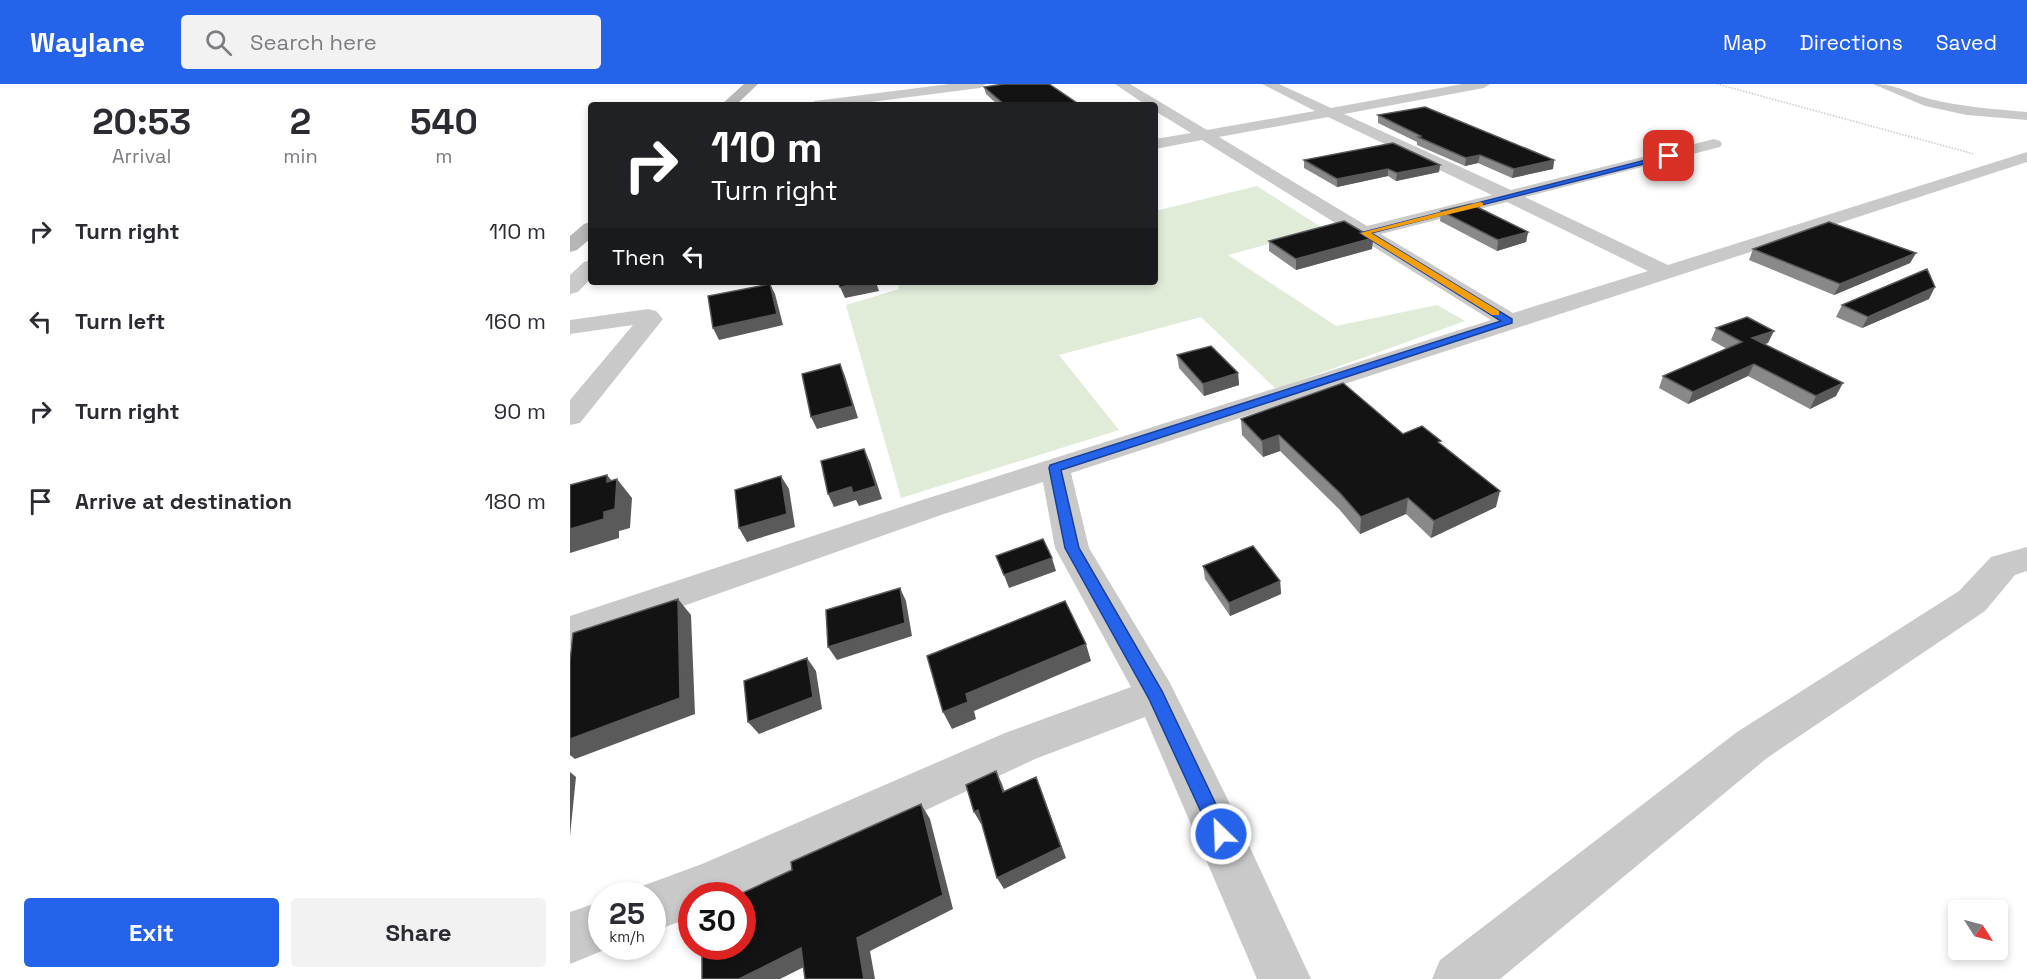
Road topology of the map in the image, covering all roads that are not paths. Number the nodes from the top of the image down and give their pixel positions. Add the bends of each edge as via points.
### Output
1 (752, 84) edge
2 (980, 84) edge
3 (1121, 84) edge
4 (1269, 84) edge
5 (1484, 84) edge
6 (1879, 84) edge
7 (731, 102) edge
8 (839, 102) edge
9 (1151, 102) edge
10 (1158, 106) edge
11 (1330, 113) junction
12 (2027, 116) edge
13 (1206, 135) junction
14 (1158, 143) edge
15 (1714, 144) dead end
16 (2017, 160) edge
17 (1510, 198) junction
18 (588, 231) edge
19 (1364, 233) junction
20 (570, 246) edge
21 (588, 269) edge
22 (1666, 272) junction
23 (570, 287) edge
24 (1509, 321) junction
25 (570, 327) edge
26 (570, 417) edge
27 (1055, 468) junction
28 (2027, 559) edge
29 (570, 631) edge
30 (1156, 696) junction
31 (666, 902) edge
32 (588, 931) edge
33 (570, 938) edge
34 (1284, 979) edge
35 (1459, 979) edge

1 - 7 main road
2 - 8 street
3 - 9 street
4 - 11 street
5 - 11 street
6 - 12 street via 1925,102
10 - 13 street
11 - 13 street
11 - 17 street
13 - 14 street
13 - 19 street
15 - 17 street
16 - 22 street
17 - 19 street
17 - 22 street
18 - 20 main road
19 - 24 street
21 - 23 street
22 - 24 street
24 - 27 street
25 - 26 street via 628,317 651,319
27 - 29 street
27 - 30 street via 1072,548
28 - 35 street via 2003,566 1972,601 1752,745
30 - 31 street via 1020,746
30 - 34 street
32 - 33 street

